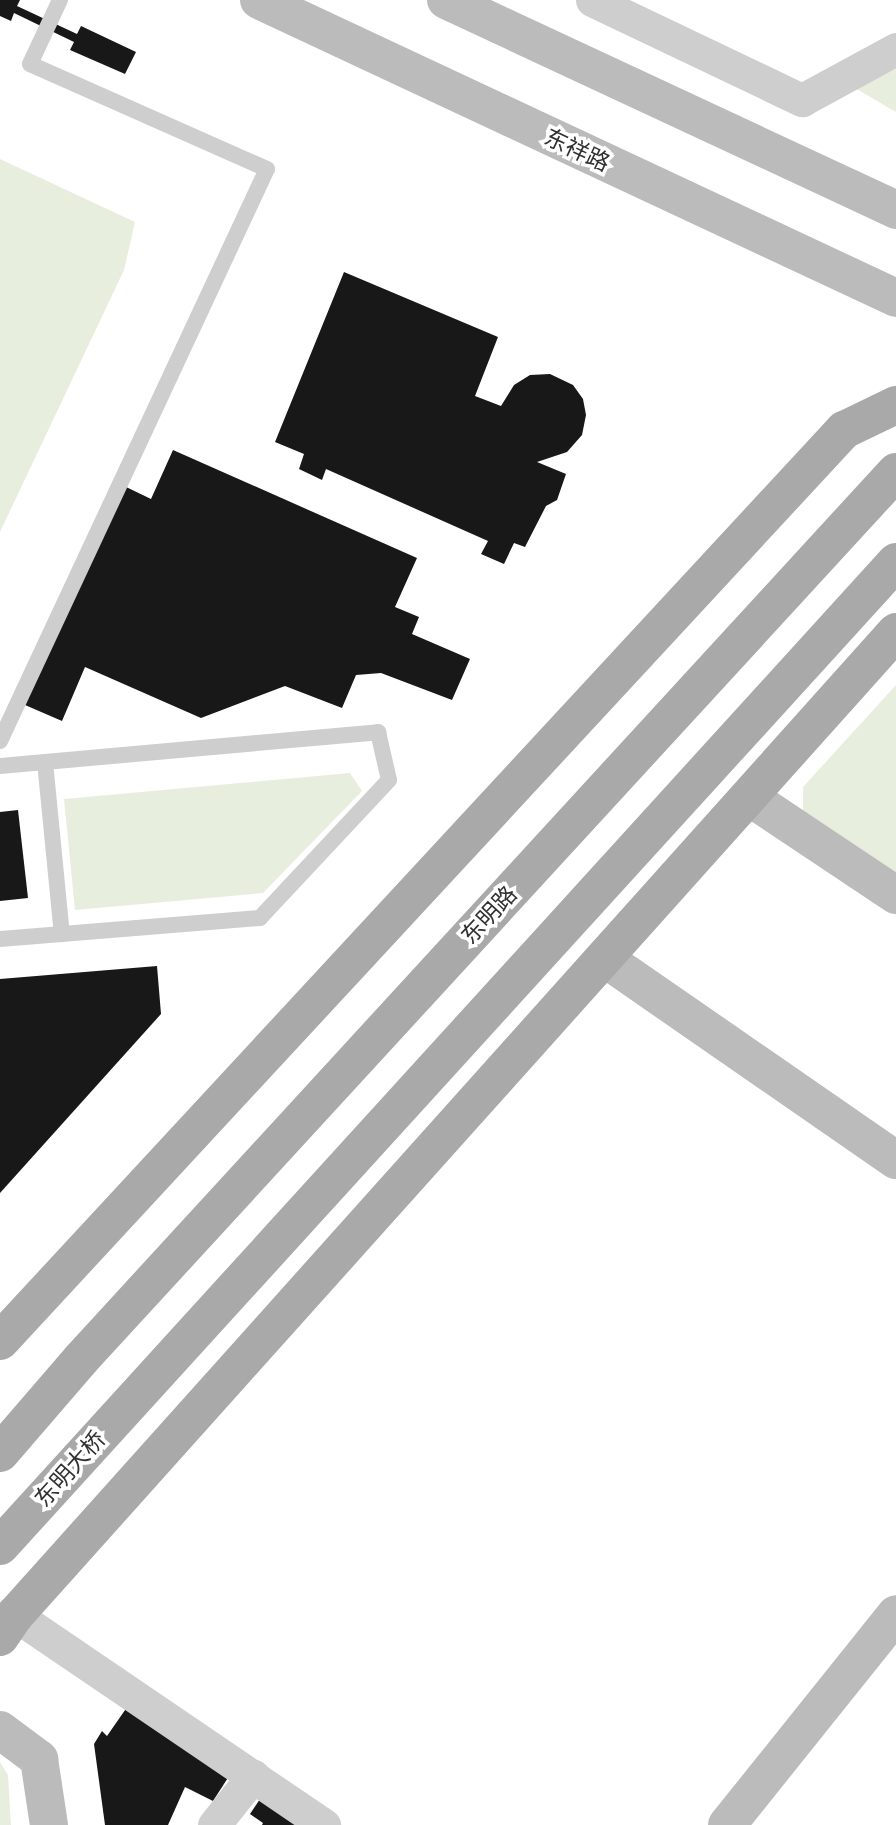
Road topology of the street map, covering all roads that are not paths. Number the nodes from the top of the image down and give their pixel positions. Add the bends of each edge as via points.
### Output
1 (60, 0) edge
2 (258, 0) edge
3 (446, 0) edge
4 (592, 0) edge
5 (896, 49) edge
6 (896, 210) edge
7 (896, 298) edge
8 (896, 405) edge
9 (896, 472) edge
10 (896, 562) edge
11 (896, 632) edge
12 (0, 741) edge
13 (45, 762) junction
14 (0, 766) edge
15 (749, 797) junction
16 (896, 895) edge
17 (62, 934) junction
18 (0, 939) edge
19 (604, 958) junction
20 (896, 1160) edge
21 (39, 1299) junction
22 (0, 1326) edge
23 (0, 1340) edge
24 (0, 1453) edge
25 (0, 1546) edge
26 (896, 1614) edge
27 (8, 1626) edge
28 (0, 1730) edge
29 (253, 1776) junction
30 (49, 1825) edge
31 (214, 1825) edge
32 (324, 1825) edge
33 (727, 1825) edge

1 - 12 lane via 30,64 267,169
2 - 7 main road, 东祥路
3 - 6 main road
4 - 5 street via 802,100
8 - 21 main road via 844,430
9 - 24 main road, 东明路 via 82,1357
10 - 25 main road, 东明大桥
11 - 15 main road
13 - 14 lane
13 - 17 lane
13 - 17 lane via 379,732 389,780 260,919
15 - 16 main road
15 - 19 main road
17 - 18 lane
19 - 20 main road
19 - 27 main road
21 - 22 main road
21 - 23 main road
26 - 33 main road
27 - 29 street
28 - 30 main road via 39,1759
29 - 31 street
29 - 32 street

